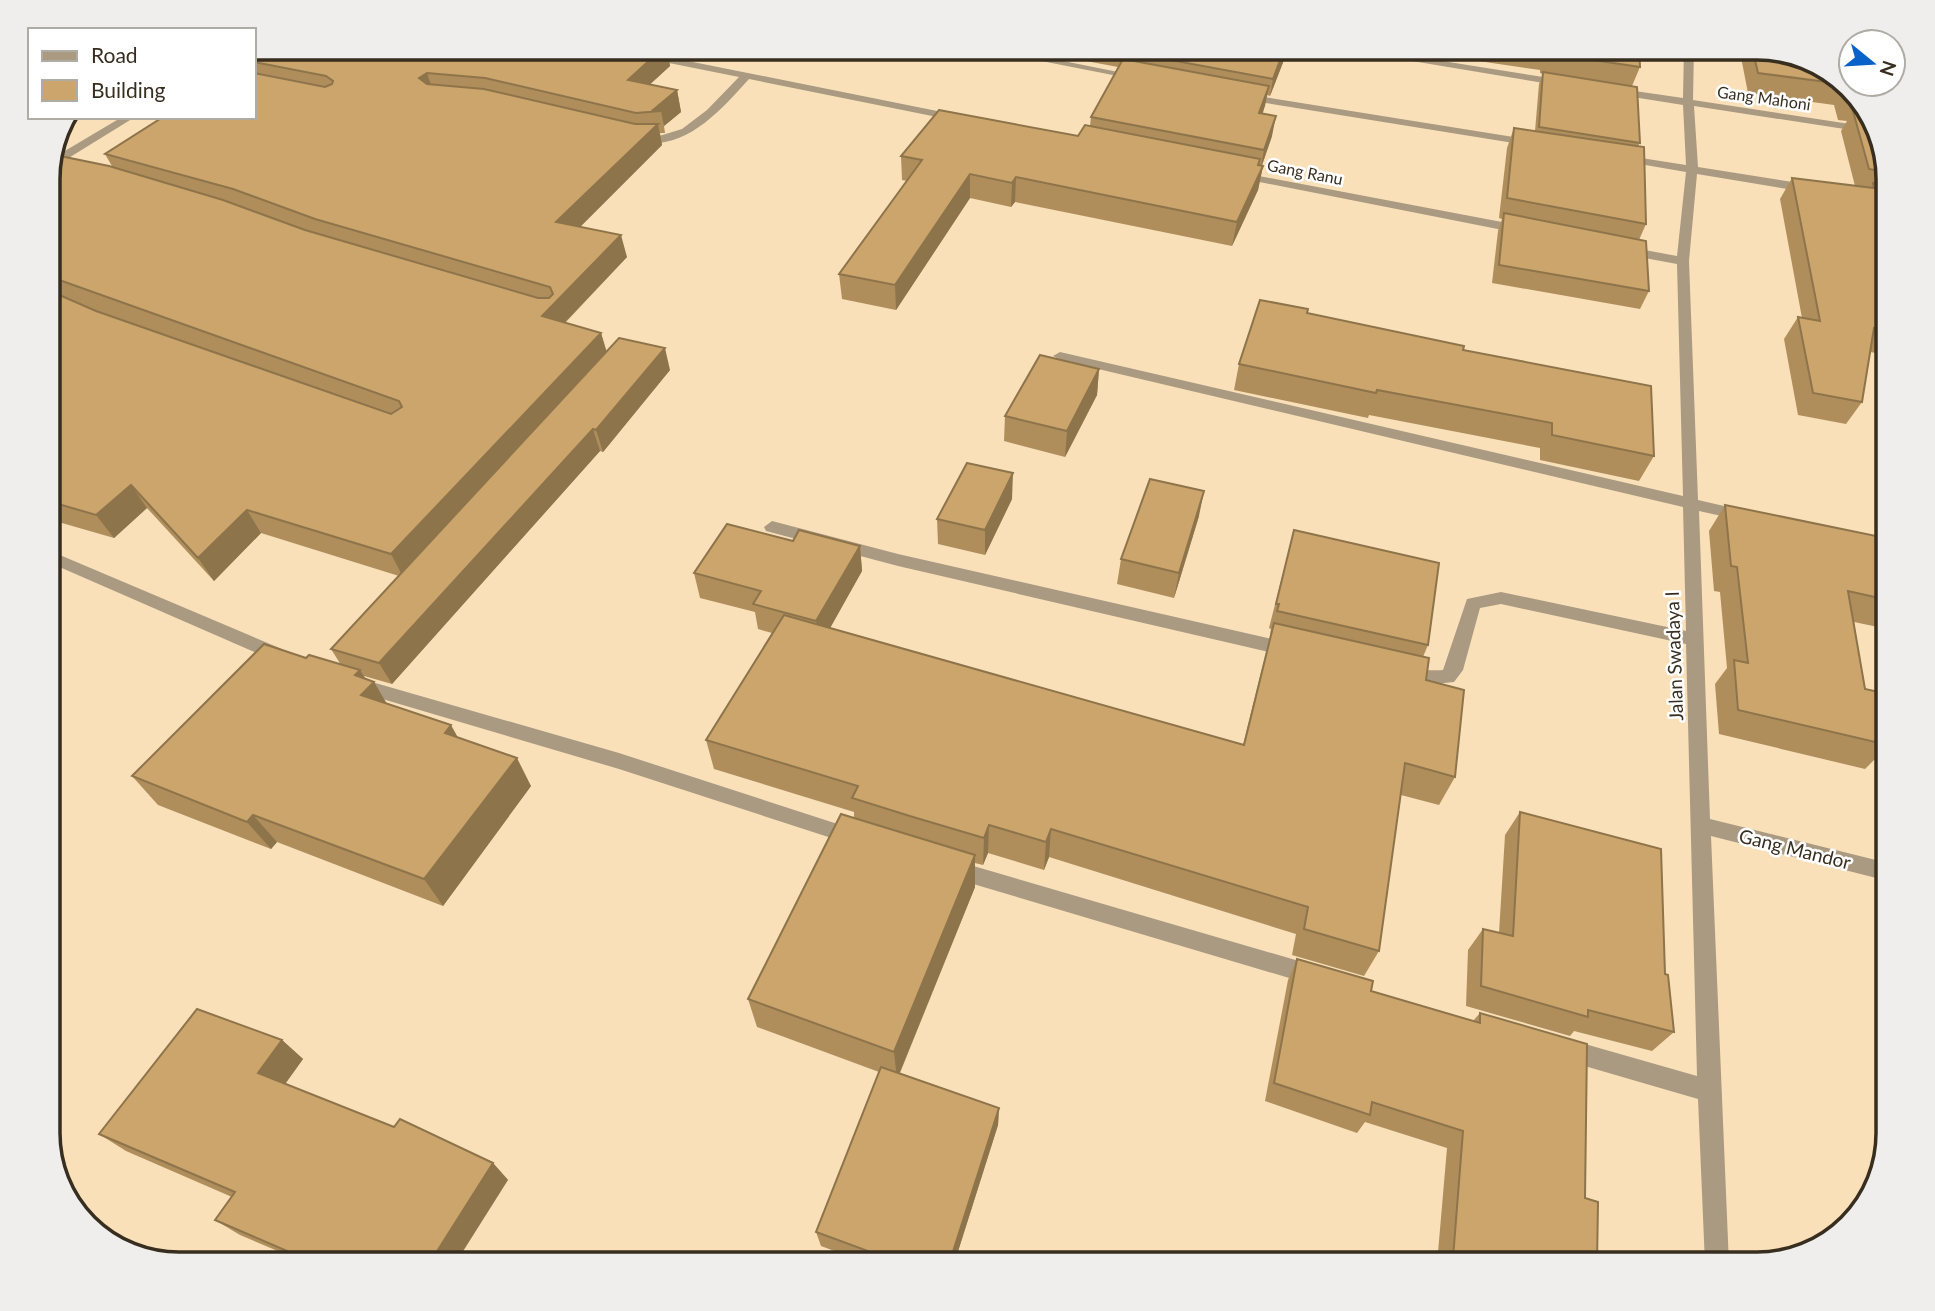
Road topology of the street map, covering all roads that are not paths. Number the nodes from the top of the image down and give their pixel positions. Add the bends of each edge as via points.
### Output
1 (667, 60) edge
2 (1045, 60) edge
3 (1416, 60) edge
4 (1689, 60) edge
5 (746, 76) junction
6 (1151, 80) edge
7 (1579, 86) edge
8 (1606, 90) edge
9 (1231, 95) edge
10 (1688, 103) junction
11 (127, 119) edge
12 (972, 121) edge
13 (1864, 129) edge
14 (628, 137) edge
15 (1543, 145) edge
16 (1611, 156) edge
17 (62, 161) edge
18 (1692, 169) junction
19 (1225, 172) edge
20 (1823, 191) edge
21 (1535, 232) edge
22 (1616, 248) edge
23 (1683, 261) junction
24 (1060, 356) dead end
25 (1689, 504) junction
26 (1755, 519) edge
27 (772, 527) dead end
28 (60, 562) edge
29 (1693, 639) junction
30 (1307, 654) edge
31 (301, 664) edge
32 (1388, 673) edge
33 (340, 679) edge
34 (1702, 825) junction
35 (876, 845) edge
36 (941, 865) edge
37 (1876, 870) edge
38 (1338, 982) edge
39 (1550, 1045) edge
40 (1709, 1091) junction
41 (1716, 1252) edge

1 - 5 street
2 - 6 street
3 - 7 street
4 - 10 street, Jalan Swadaya I
5 - 12 street
5 - 14 street via 683,135 664,141
8 - 10 street, Gang Mahoni
9 - 15 street
10 - 13 street, Gang Mahoni
10 - 18 street, Jalan Swadaya I
11 - 17 street
16 - 18 street
18 - 20 street
18 - 23 street, Jalan Swadaya I
19 - 21 street, Gang Ranu
22 - 23 street
23 - 25 street, Jalan Swadaya I
24 - 25 street
25 - 26 street
25 - 29 street, Jalan Swadaya I
27 - 30 street
28 - 31 street
29 - 32 street via 1502,598 1486,599 1473,603 1448,677 1416,679
29 - 34 street, Jalan Swadaya I
33 - 35 street via 619,761
34 - 37 street, Gang Mandor
34 - 40 street, Jalan Swadaya I
36 - 38 street
39 - 40 street
40 - 41 street, Jalan Swadaya I

